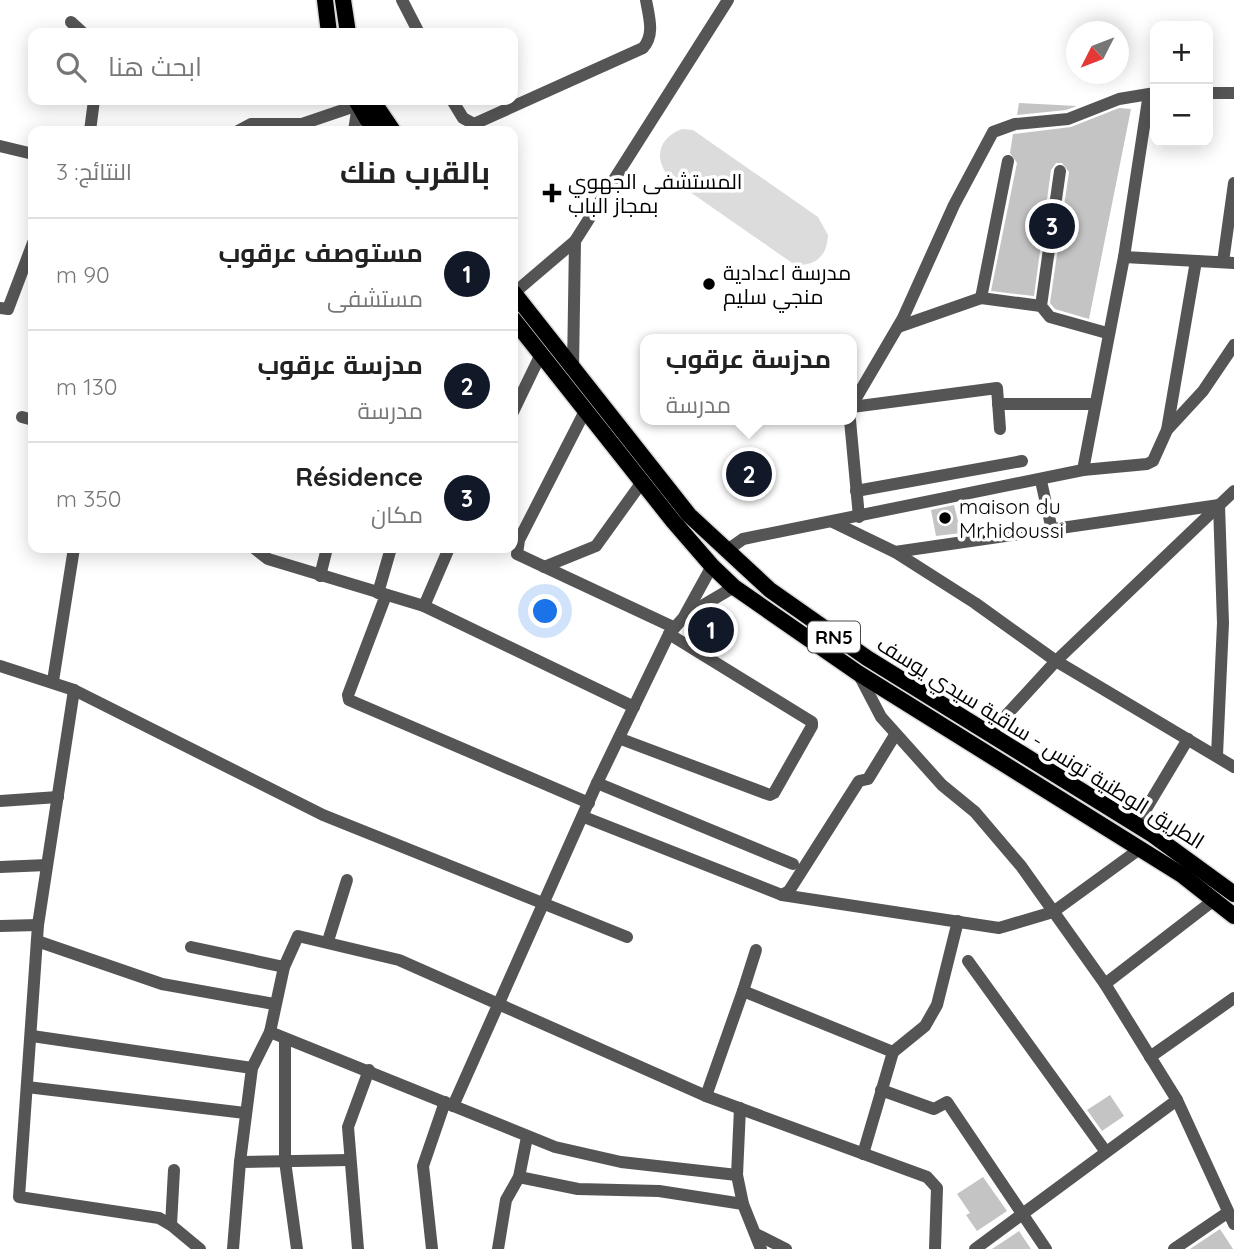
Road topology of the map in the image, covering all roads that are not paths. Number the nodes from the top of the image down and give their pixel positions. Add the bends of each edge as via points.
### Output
1 (325, 0) edge
2 (343, 0) edge
3 (402, 0) edge
4 (646, 0) edge
5 (729, 0) edge
6 (71, 22) dead end
7 (78, 28) edge
8 (328, 28) edge
9 (347, 28) edge
10 (416, 28) edge
11 (1213, 93) edge
12 (1234, 93) edge
13 (1150, 94) edge
14 (1150, 98) edge
15 (518, 104) edge
16 (93, 105) edge
17 (352, 105) edge
18 (361, 105) edge
19 (364, 105) edge
20 (366, 105) edge
21 (455, 105) edge
22 (516, 105) edge
23 (91, 126) edge
24 (247, 126) edge
25 (355, 126) edge
26 (372, 126) edge
27 (388, 126) edge
28 (0, 146) edge
29 (28, 153) edge
30 (1008, 161) dead end
31 (1060, 171) dead end
32 (1234, 183) edge
33 (575, 241) junction
34 (28, 256) edge
35 (1124, 257) junction
36 (1196, 261) junction
37 (1228, 262) edge
38 (518, 288) edge
39 (518, 298) edge
40 (981, 298) junction
41 (1041, 306) junction
42 (0, 308) edge
43 (898, 327) junction
44 (1107, 333) junction
45 (519, 335) edge
46 (1234, 345) edge
47 (540, 356) junction
48 (573, 369) junction
49 (857, 397) edge
50 (518, 402) edge
51 (998, 404) junction
52 (1095, 404) junction
53 (857, 405) edge
54 (585, 411) junction
55 (850, 425) edge
56 (1000, 429) dead end
57 (1167, 430) junction
58 (631, 456) junction
59 (1022, 461) dead end
60 (1083, 470) junction
61 (1041, 481) junction
62 (642, 482) junction
63 (856, 491) junction
64 (1234, 491) edge
65 (1220, 505) junction
66 (859, 517) junction
67 (833, 522) junction
68 (1052, 530) junction
69 (518, 547) edge
70 (726, 551) junction
71 (895, 552) junction
72 (73, 553) edge
73 (260, 553) edge
74 (326, 553) edge
75 (390, 553) edge
76 (447, 553) edge
77 (518, 553) edge
78 (712, 566) junction
79 (544, 567) junction
80 (320, 576) junction
81 (734, 587) junction
82 (382, 594) junction
83 (424, 606) junction
84 (685, 617) junction
85 (671, 631) junction
86 (1056, 661) junction
87 (0, 666) edge
88 (858, 673) junction
89 (53, 681) junction
90 (74, 690) junction
91 (634, 707) junction
92 (989, 734) junction
93 (895, 735) junction
94 (621, 739) junction
95 (1188, 739) junction
96 (1217, 755) junction
97 (1234, 767) edge
98 (597, 783) junction
99 (58, 797) junction
100 (0, 801) edge
101 (589, 803) junction
102 (584, 817) junction
103 (1137, 824) junction
104 (1141, 848) junction
105 (47, 864) junction
106 (793, 864) dead end
107 (0, 867) edge
108 (347, 880) dead end
109 (1232, 886) edge
110 (782, 895) junction
111 (1214, 900) junction
112 (543, 905) junction
113 (1053, 912) junction
114 (1234, 916) edge
115 (958, 921) junction
116 (38, 925) junction
117 (0, 926) edge
118 (627, 937) dead end
119 (37, 941) junction
120 (328, 941) junction
121 (191, 947) dead end
122 (756, 950) dead end
123 (968, 961) dead end
124 (284, 967) junction
125 (1105, 984) junction
126 (743, 991) junction
127 (1234, 998) edge
128 (274, 1004) junction
129 (499, 1005) junction
130 (270, 1032) junction
131 (32, 1036) junction
132 (285, 1038) junction
133 (893, 1052) junction
134 (1150, 1057) junction
135 (252, 1068) junction
136 (369, 1070) junction
137 (27, 1087) junction
138 (881, 1090) junction
139 (706, 1096) junction
140 (1177, 1100) junction
141 (449, 1104) junction
142 (740, 1108) junction
143 (245, 1113) junction
144 (527, 1137) junction
145 (1106, 1152) junction
146 (863, 1154) junction
147 (349, 1160) junction
148 (285, 1161) junction
149 (240, 1163) junction
150 (174, 1170) dead end
151 (737, 1175) junction
152 (519, 1177) junction
153 (743, 1204) junction
154 (1024, 1214) junction
155 (1230, 1219) edge
156 (171, 1225) junction
157 (758, 1235) junction
158 (200, 1249) edge
159 (233, 1249) edge
160 (297, 1249) edge
161 (358, 1249) edge
162 (432, 1249) edge
163 (498, 1249) edge
164 (761, 1249) edge
165 (786, 1249) edge
166 (935, 1249) edge
167 (975, 1249) edge
168 (1046, 1249) edge
169 (1174, 1249) edge

1 - 8 main road
2 - 9 main road
3 - 10 street
4 - 15 street via 651,32 643,48
5 - 33 street
6 - 7 street
11 - 12 street
13 - 43 street via 1119,99 1068,119 1015,124 993,132
14 - 35 street
16 - 23 street
17 - 24 street via 302,124
18 - 25 street
19 - 26 main road
20 - 27 main road
21 - 22 street via 463,118 474,124
28 - 29 street
30 - 40 street
31 - 41 street
32 - 37 street
33 - 38 street
33 - 48 street
34 - 42 street via 8,309
35 - 36 street
35 - 44 street
36 - 37 street
36 - 57 street
39 - 48 main road, الطريق الوطنية تونس - ساقية سيدي يوسف / RN5
40 - 41 street
40 - 43 street
41 - 44 street via 1050,317
43 - 49 street
44 - 52 street
45 - 47 main road, الطريق الوطنية تونس - ساقية سيدي يوسف / RN5
46 - 57 street via 1203,391
47 - 50 street
47 - 54 main road, الطريق الوطنية تونس - ساقية سيدي يوسف / RN5
48 - 58 main road, الطريق الوطنية تونس - ساقية سيدي يوسف / RN5
51 - 52 street
51 - 53 street via 998,388
51 - 56 street
52 - 60 street
54 - 58 main road, الطريق الوطنية تونس - ساقية سيدي يوسف / RN5
54 - 69 street
55 - 63 street
57 - 60 street via 1153,461 1147,464
58 - 62 main road, الطريق الوطنية تونس - ساقية سيدي يوسف / RN5
58 - 70 main road, الطريق الوطنية تونس - ساقية سيدي يوسف / RN5
59 - 63 street
60 - 61 street
61 - 66 street
61 - 68 street
62 - 78 main road, الطريق الوطنية تونس - ساقية سيدي يوسف / RN5
62 - 79 street via 596,546
63 - 66 street
64 - 65 street
65 - 68 street
65 - 86 street
65 - 96 street via 1223,623
66 - 67 street
67 - 70 street via 743,539
67 - 71 street
68 - 71 street
70 - 92 main road, الطريق الوطنية تونس - ساقية سيدي يوسف / RN5 via 833,636
71 - 86 street
72 - 89 street
73 - 80 street
74 - 80 street
75 - 82 street
76 - 83 street
77 - 79 street
78 - 81 main road, الطريق الوطنية تونس - ساقية سيدي يوسف / RN5
78 - 84 street
79 - 85 street
80 - 82 street
81 - 84 street
81 - 88 main road, الطريق الوطنية تونس - ساقية سيدي يوسف / RN5
82 - 83 street
82 - 101 street via 349,700
83 - 91 street
84 - 85 street
85 - 91 street
85 - 94 street via 812,726 770,795
86 - 92 street
86 - 95 street
87 - 89 street
88 - 93 street via 871,702
88 - 104 main road, الطريق الوطنية تونس - ساقية سيدي يوسف / RN5
89 - 90 street
90 - 99 street
90 - 112 street via 288,799
91 - 94 street
92 - 103 main road, الطريق الوطنية تونس - ساقية سيدي يوسف / RN5
93 - 110 street
93 - 113 street via 975,812
94 - 98 street
95 - 96 street
95 - 103 street
96 - 97 street
98 - 101 street
98 - 106 street
99 - 100 street
99 - 105 street
101 - 102 street
102 - 110 street
102 - 112 street
103 - 109 main road, الطريق الوطنية تونس - ساقية سيدي يوسف / RN5
104 - 111 main road, الطريق الوطنية تونس - ساقية سيدي يوسف / RN5
104 - 113 street
105 - 107 street
105 - 116 street
108 - 120 street
110 - 115 street
111 - 114 main road, الطريق الوطنية تونس - ساقية سيدي يوسف / RN5
111 - 125 street
112 - 118 street
112 - 129 street
113 - 115 street via 999,928
113 - 125 street
115 - 133 street via 937,1005 925,1026
116 - 117 street
116 - 119 street
119 - 128 street via 162,984
119 - 131 street
120 - 124 street via 298,936
120 - 129 street via 399,960
121 - 124 street
122 - 126 street
123 - 145 street
124 - 128 street
125 - 134 street
126 - 133 street
126 - 139 street
127 - 134 street
128 - 130 street
129 - 139 street
129 - 141 street
130 - 132 street
130 - 135 street
131 - 135 street
131 - 137 street
132 - 136 street
132 - 148 street
133 - 138 street
134 - 140 street
135 - 143 street
136 - 141 street
136 - 147 street via 348,1127
137 - 143 street
137 - 156 street via 19,1197 159,1218
138 - 146 street
138 - 154 street via 934,1109 947,1102
139 - 142 street
140 - 145 street
140 - 155 street
141 - 144 street
141 - 162 street via 423,1166
142 - 146 street
142 - 151 street
143 - 149 street
144 - 151 street via 621,1162
144 - 152 street
145 - 154 street
146 - 166 street via 927,1177 937,1188
147 - 148 street
147 - 161 street
148 - 149 street
148 - 160 street
149 - 159 street
150 - 156 street
151 - 153 street
152 - 153 street via 578,1189 659,1191
152 - 163 street via 506,1200
153 - 157 street
154 - 167 street
154 - 168 street
155 - 169 street
156 - 158 street
157 - 164 street
157 - 165 street

